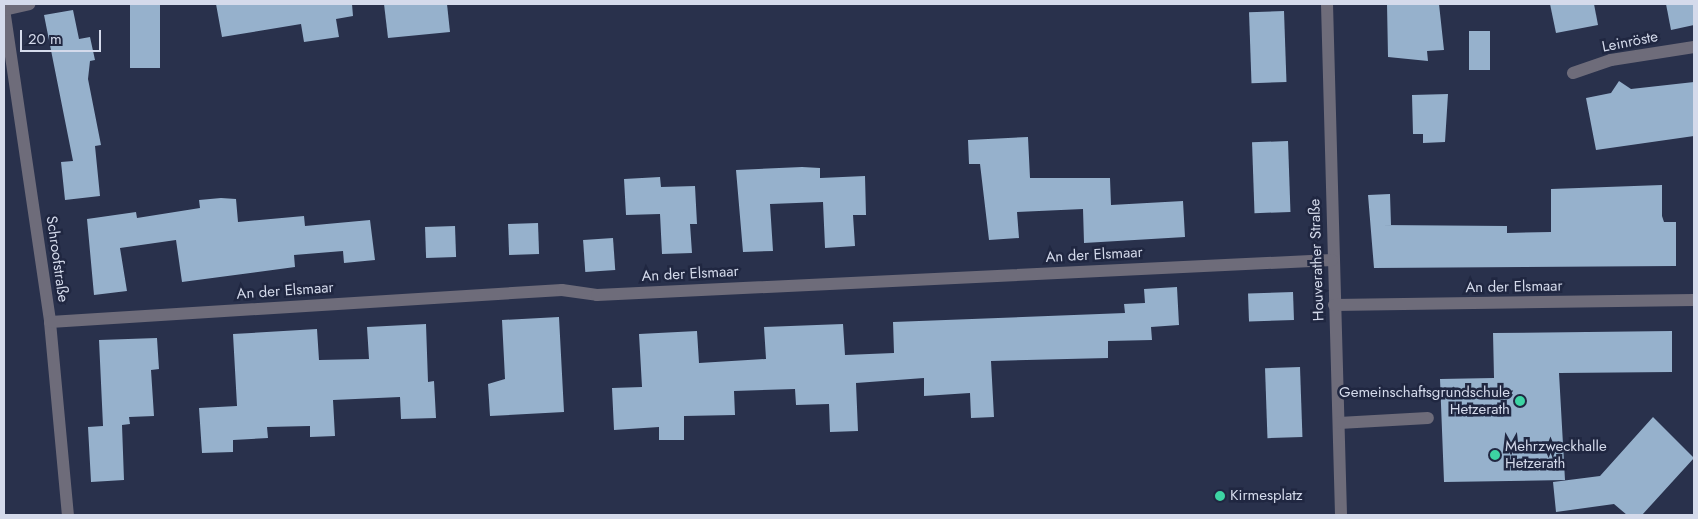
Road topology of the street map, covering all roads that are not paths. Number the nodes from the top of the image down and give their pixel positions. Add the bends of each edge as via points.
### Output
1 (29, 4) edge
2 (1328, 4) edge
3 (4, 10) edge
4 (1694, 46) edge
5 (1573, 73) dead end
6 (1332, 260) junction
7 (1694, 300) edge
8 (1334, 305) junction
9 (50, 322) junction
10 (1428, 418) dead end
11 (1339, 423) junction
12 (68, 515) edge
13 (1341, 515) edge

1 - 3 street
2 - 6 street, Houverather Straße
3 - 9 street, Schroofstraße
4 - 5 street, Leinröste via 1611,60
6 - 8 street, Houverather Straße
6 - 9 street, An der Elsmaar via 607,294 562,290
7 - 8 street, An der Elsmaar
8 - 11 street, Houverather Straße
9 - 12 street, Schroofstraße
10 - 11 street
11 - 13 street, Houverather Straße

